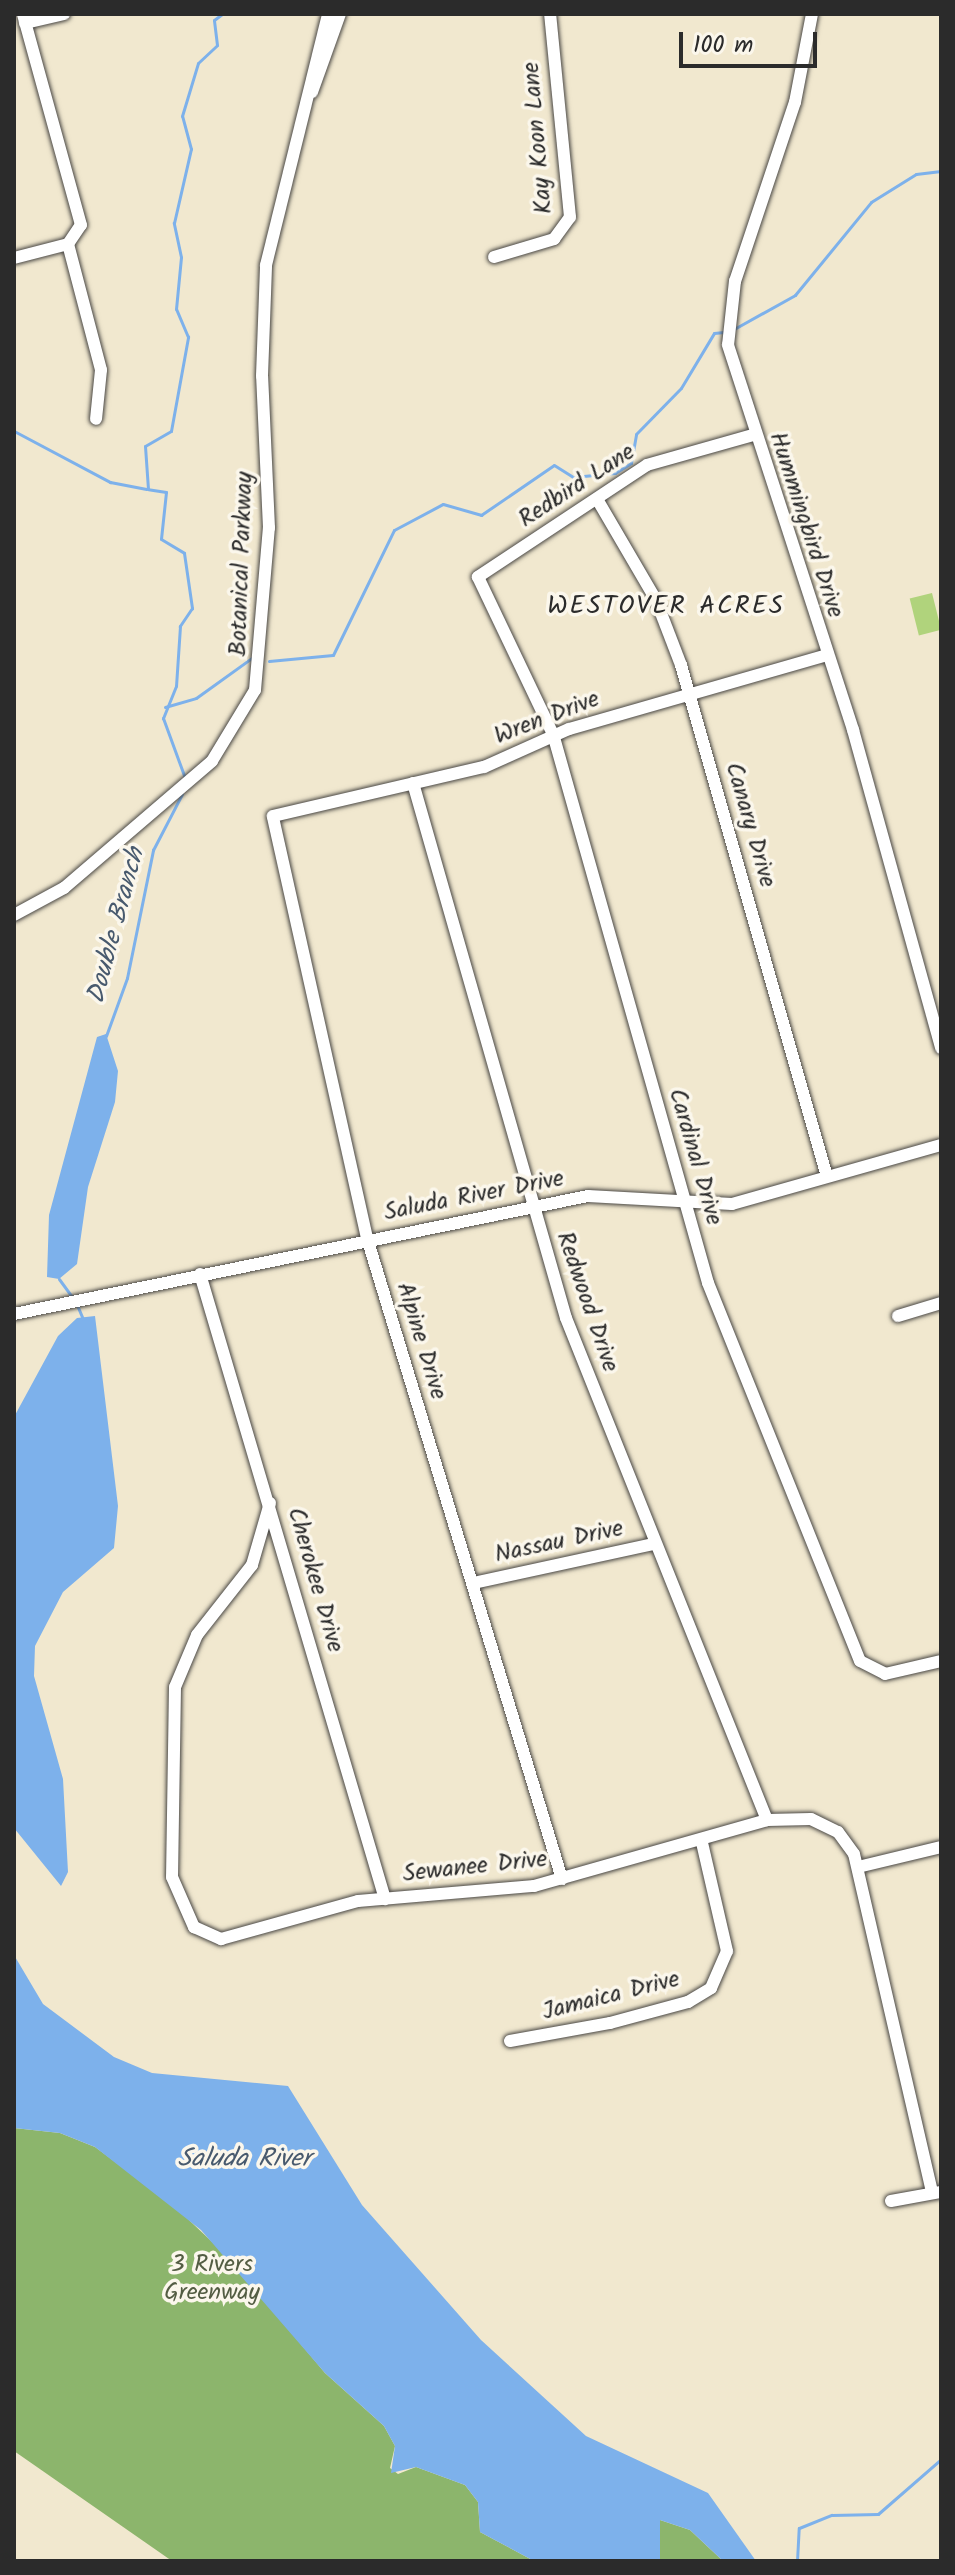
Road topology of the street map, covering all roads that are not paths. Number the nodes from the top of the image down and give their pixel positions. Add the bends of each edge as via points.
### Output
1 (64, 14) edge
2 (328, 14) edge
3 (340, 14) edge
4 (550, 14) edge
5 (812, 14) edge
6 (24, 19) edge
7 (303, 109) junction
8 (68, 244) junction
9 (494, 257) dead end
10 (14, 258) edge
11 (96, 419) dead end
12 (753, 435) junction
13 (597, 499) junction
14 (478, 577) joint
15 (827, 655) junction
16 (689, 692) junction
17 (553, 734) junction
18 (413, 783) junction
19 (280, 810) joint
20 (14, 915) edge
21 (941, 1048) edge
22 (941, 1145) edge
23 (827, 1177) junction
24 (686, 1206) junction
25 (533, 1209) junction
26 (367, 1238) junction
27 (200, 1274) junction
28 (941, 1303) edge
29 (14, 1314) edge
30 (898, 1316) dead end
31 (270, 1503) junction
32 (654, 1544) junction
33 (473, 1583) junction
34 (941, 1661) edge
35 (767, 1820) junction
36 (702, 1843) junction
37 (941, 1847) edge
38 (858, 1867) junction
39 (562, 1879) junction
40 (385, 1899) junction
41 (510, 2041) dead end
42 (937, 2192) edge
43 (891, 2201) dead end

1 - 6 street
2 - 7 street, Botanical Parkway
3 - 7 street, Botanical Parkway
4 - 9 street, Kay Koon Lane via 570,217 554,239
5 - 12 street, Hummingbird Drive via 795,102 729,306 728,345
6 - 8 street via 81,225
7 - 20 street, Botanical Parkway via 266,265 262,376 270,503 260,664 245,714 173,796 64,888
8 - 10 street
8 - 11 street via 101,370
12 - 13 street, Redbird Lane via 647,465
12 - 15 street, Hummingbird Drive
13 - 14 street, Redbird Lane
13 - 16 street, Canary Drive via 656,600
14 - 17 street, Cardinal Drive
15 - 16 street, Wren Drive
15 - 21 street, Hummingbird Drive
16 - 17 street, Wren Drive
16 - 23 street, Canary Drive
17 - 18 street, Wren Drive via 484,767
17 - 24 street, Cardinal Drive
18 - 19 street, Wren Drive
18 - 25 street, Redwood Drive
19 - 26 street, Alpine Drive via 272,827
22 - 23 street, Saluda River Drive
23 - 24 street, Saluda River Drive via 732,1204
24 - 25 street, Saluda River Drive via 612,1194
24 - 34 street, Cardinal Drive via 733,1354 860,1661 885,1674
25 - 26 street, Saluda River Drive
25 - 32 street, Redwood Drive via 566,1318
26 - 27 street, Saluda River Drive
26 - 33 street, Alpine Drive
27 - 29 street, Saluda River Drive
27 - 31 street, Cherokee Drive
28 - 30 street
31 - 40 street, Cherokee Drive
31 - 40 street, Sewanee Drive via 252,1565 197,1635 175,1687 175,1897 194,1927 221,1939
32 - 33 street, Nassau Drive
32 - 35 street, Redwood Drive
33 - 39 street, Alpine Drive
35 - 36 street, Sewanee Drive
35 - 38 street, Sewanee Drive via 825,1824 846,1841
36 - 39 street, Sewanee Drive
36 - 41 street, Jamaica Drive via 727,1951 711,1988 688,2002 610,2023
37 - 38 street
38 - 42 street, Sewanee Drive
39 - 40 street, Sewanee Drive
42 - 43 street

